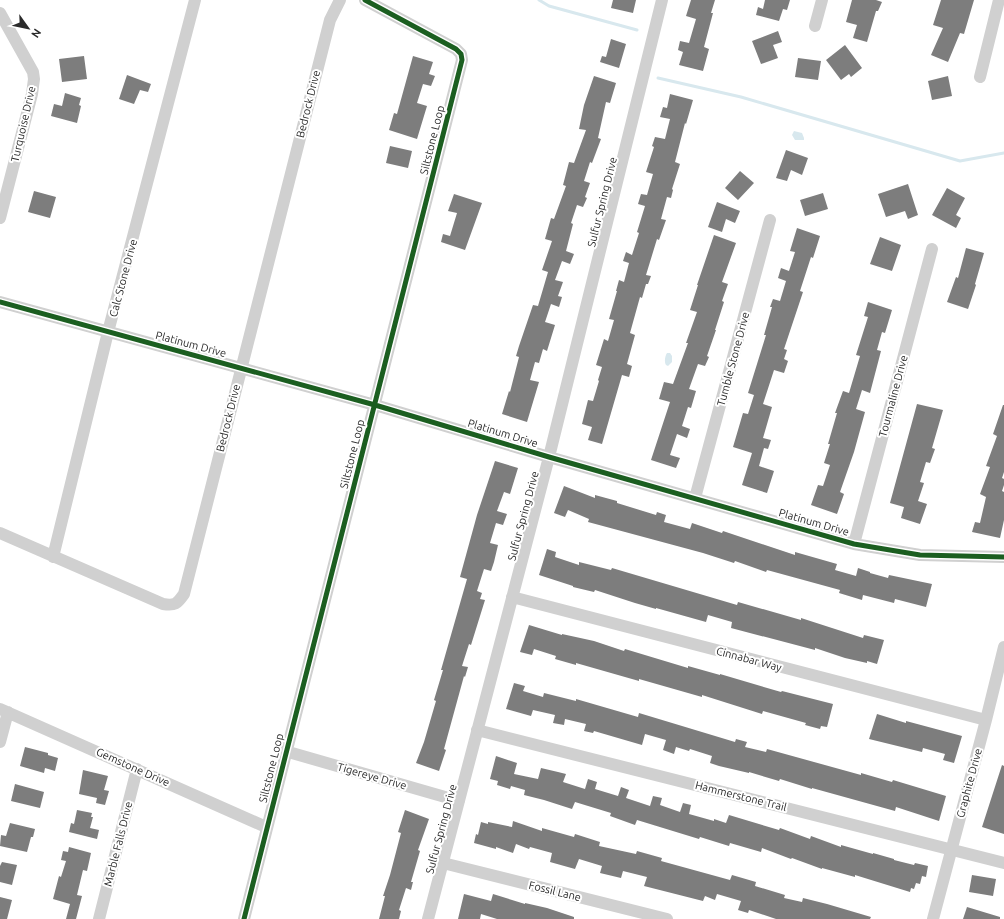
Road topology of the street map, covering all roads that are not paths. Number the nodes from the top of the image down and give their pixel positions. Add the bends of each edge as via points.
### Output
1 (195, 0) edge
2 (340, 0) edge
3 (365, 0) edge
4 (662, 0) edge
5 (822, 0) edge
6 (999, 0) edge
7 (0, 13) edge
8 (815, 26) dead end
9 (980, 77) dead end
10 (0, 218) edge
11 (770, 220) dead end
12 (932, 249) dead end
13 (0, 302) edge
14 (108, 332) junction
15 (241, 368) junction
16 (375, 405) junction
17 (549, 457) junction
18 (695, 498) junction
19 (0, 533) edge
20 (854, 544) junction
21 (53, 557) junction
22 (1004, 557) edge
23 (512, 597) junction
24 (1004, 647) edge
25 (4, 710) edge
26 (986, 720) junction
27 (477, 730) junction
28 (0, 742) edge
29 (286, 751) junction
30 (138, 769) junction
31 (460, 801) junction
32 (266, 827) junction
33 (951, 849) junction
34 (443, 863) junction
35 (1004, 863) edge
36 (99, 919) edge
37 (244, 919) edge
38 (428, 919) edge
39 (667, 919) edge
40 (933, 919) edge

1 - 14 street, Calc Stone Drive
2 - 15 street, Bedrock Drive via 330,20
3 - 16 street, Siltstone Loop via 456,49 462,60
4 - 17 street, Sulfur Spring Drive
5 - 8 street
6 - 9 street
7 - 10 street, Turquoise Drive via 33,72 34,80
11 - 18 street, Tumble Stone Drive
12 - 20 street, Tourmaline Drive
13 - 14 street, Platinum Drive
14 - 15 street, Platinum Drive
14 - 21 street, Calc Stone Drive
15 - 16 street, Platinum Drive
15 - 21 street, Bedrock Drive via 184,594 178,603 171,606 163,604
16 - 17 street, Platinum Drive
16 - 29 street, Siltstone Loop
17 - 18 street, Platinum Drive
17 - 23 street, Sulfur Spring Drive
18 - 20 street, Platinum Drive
19 - 21 street, Bedrock Drive
20 - 22 street, Platinum Drive via 920,555
23 - 26 street, Cinnabar Way
23 - 27 street, Sulfur Spring Drive
24 - 26 street, Graphite Drive
25 - 28 street
25 - 30 street, Gemstone Drive
26 - 33 street, Graphite Drive
27 - 31 street, Sulfur Spring Drive
27 - 33 street, Hammerstone Trail
29 - 31 street, Tigereye Drive
29 - 32 street, Siltstone Loop
30 - 32 street, Gemstone Drive
30 - 36 street, Marble Falls Drive
31 - 34 street, Sulfur Spring Drive
32 - 37 street, Siltstone Loop
33 - 35 street, Hammerstone Trail
33 - 40 street, Graphite Drive
34 - 38 street, Sulfur Spring Drive
34 - 39 street, Fossil Lane

